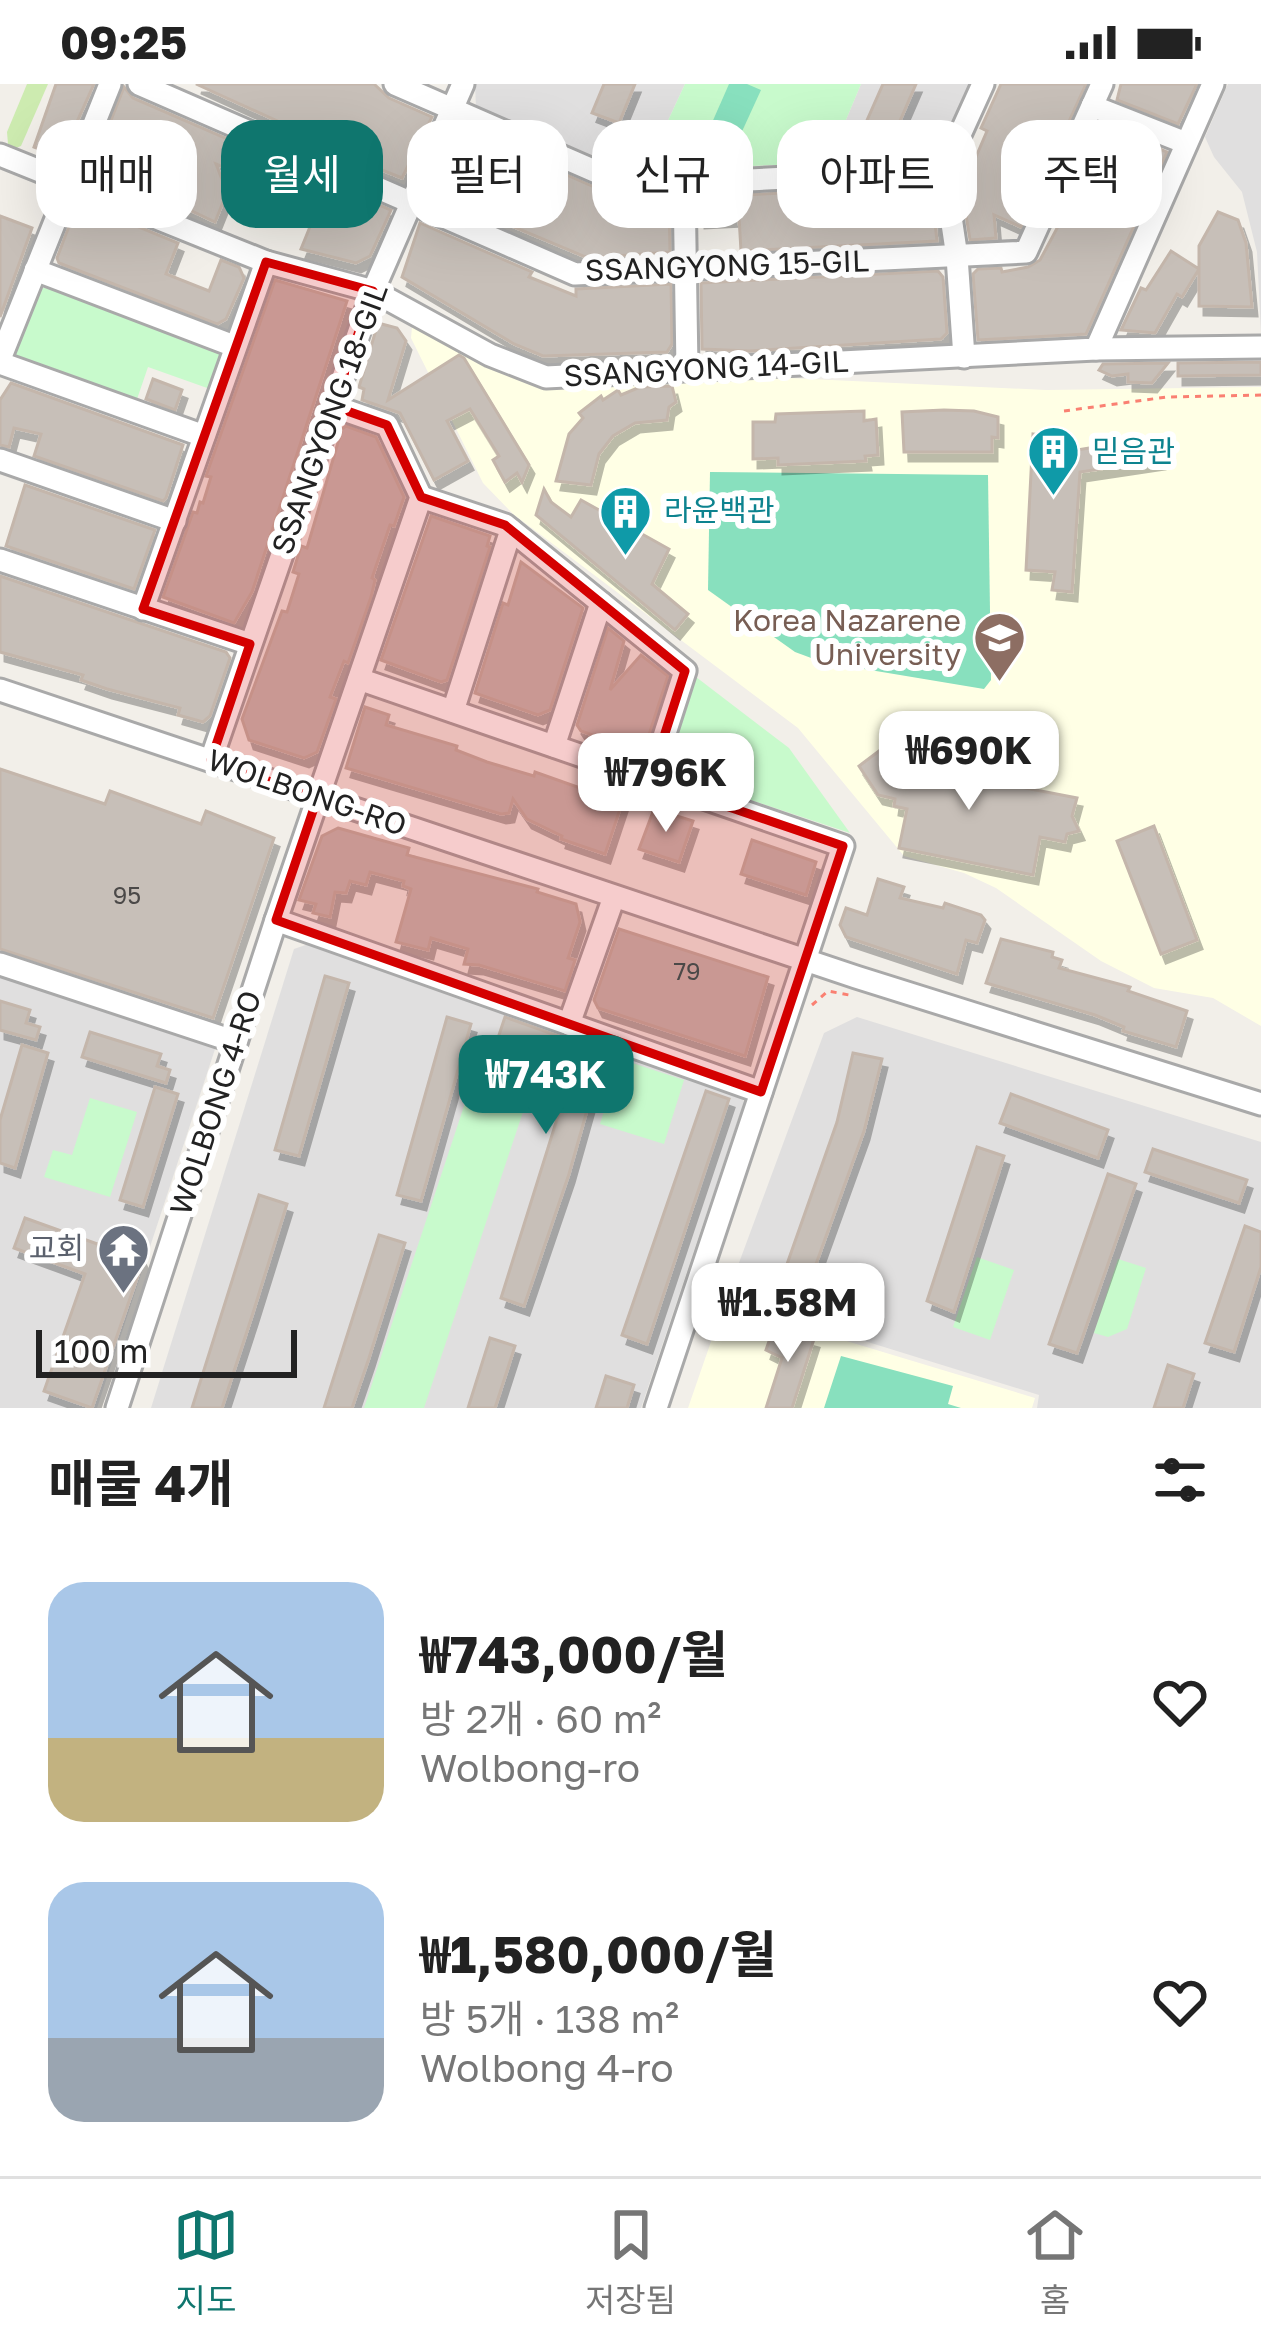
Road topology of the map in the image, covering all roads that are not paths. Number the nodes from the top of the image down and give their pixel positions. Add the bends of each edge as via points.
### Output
1 (110, 84) edge
2 (139, 84) edge
3 (395, 84) edge
4 (464, 84) edge
5 (983, 84) edge
6 (1102, 84) edge
7 (1213, 84) edge
8 (1093, 106) junction
9 (453, 109) junction
10 (95, 120) edge
11 (448, 120) edge
12 (967, 120) edge
13 (1186, 143) junction
14 (0, 155) edge
15 (592, 169) edge
16 (36, 170) edge
17 (407, 200) edge
18 (407, 216) edge
19 (51, 228) edge
20 (181, 228) edge
21 (470, 228) edge
22 (685, 228) edge
23 (953, 228) edge
24 (957, 257) junction
25 (266, 262) junction
26 (685, 267) junction
27 (35, 270) junction
28 (373, 291) junction
29 (235, 346) junction
30 (1261, 347) edge
31 (1096, 349) junction
32 (964, 357) junction
33 (0, 361) edge
34 (687, 368) junction
35 (333, 406) junction
36 (204, 436) junction
37 (0, 460) edge
38 (421, 497) junction
39 (175, 521) junction
40 (511, 530) junction
41 (0, 560) edge
42 (601, 603) junction
43 (143, 609) junction
44 (250, 644) junction
45 (359, 679) junction
46 (0, 690) edge
47 (453, 711) junction
48 (554, 746) junction
49 (211, 760) junction
50 (650, 779) junction
51 (317, 799) junction
52 (614, 897) junction
53 (276, 920) junction
54 (804, 959) junction
55 (0, 964) edge
56 (569, 1024) junction
57 (236, 1042) junction
58 (761, 1092) junction
59 (1261, 1104) edge
60 (117, 1408) edge
61 (656, 1408) edge

1 - 10 street
2 - 17 street, SSANGYONG 15-GIL
3 - 9 street
4 - 9 street, SSANGYONG 18-GIL
5 - 12 street
6 - 8 street, SSANGYONG 15-GIL
7 - 13 street
8 - 13 street
8 - 24 street, SSANGYONG 15-GIL via 1026,252
9 - 11 street, SSANGYONG 18-GIL
9 - 15 street
13 - 31 street
14 - 16 street, SSANGYONG 14-GIL
18 - 28 street, SSANGYONG 18-GIL
19 - 27 street
20 - 25 street, SSANGYONG 14-GIL
21 - 26 street, SSANGYONG 15-GIL via 575,274
22 - 26 street
23 - 24 street
24 - 26 street, SSANGYONG 15-GIL
24 - 32 street
25 - 28 street, SSANGYONG 14-GIL
25 - 29 street
26 - 34 street
27 - 29 street
27 - 33 street
28 - 34 street, SSANGYONG 14-GIL via 546,377
28 - 35 street, SSANGYONG 18-GIL
29 - 36 street
30 - 31 street, SSANGYONG 14-GIL
31 - 32 street, SSANGYONG 14-GIL
32 - 34 street, SSANGYONG 14-GIL
33 - 36 street
35 - 38 street via 387,425
35 - 44 street, SSANGYONG 18-GIL
36 - 39 street
37 - 39 street
38 - 40 street
38 - 45 street, WOLBONG 4-RO
39 - 43 street
40 - 42 street
40 - 47 street
41 - 43 street
42 - 48 street
42 - 50 street via 685,671
43 - 44 street
44 - 49 street, SSANGYONG 18-GIL
45 - 47 street
45 - 51 street, WOLBONG 4-RO
46 - 49 street, WOLBONG-RO
47 - 48 street
48 - 50 street
49 - 51 street, WOLBONG-RO
50 - 54 street via 842,846
51 - 52 street, WOLBONG-RO
51 - 53 street, WOLBONG 4-RO
52 - 54 street, WOLBONG-RO
52 - 56 street
53 - 56 street
53 - 57 street, WOLBONG 4-RO
54 - 58 street
54 - 59 street, WOLBONG-RO
55 - 57 street
56 - 58 street
57 - 60 street, WOLBONG 4-RO
58 - 61 street

